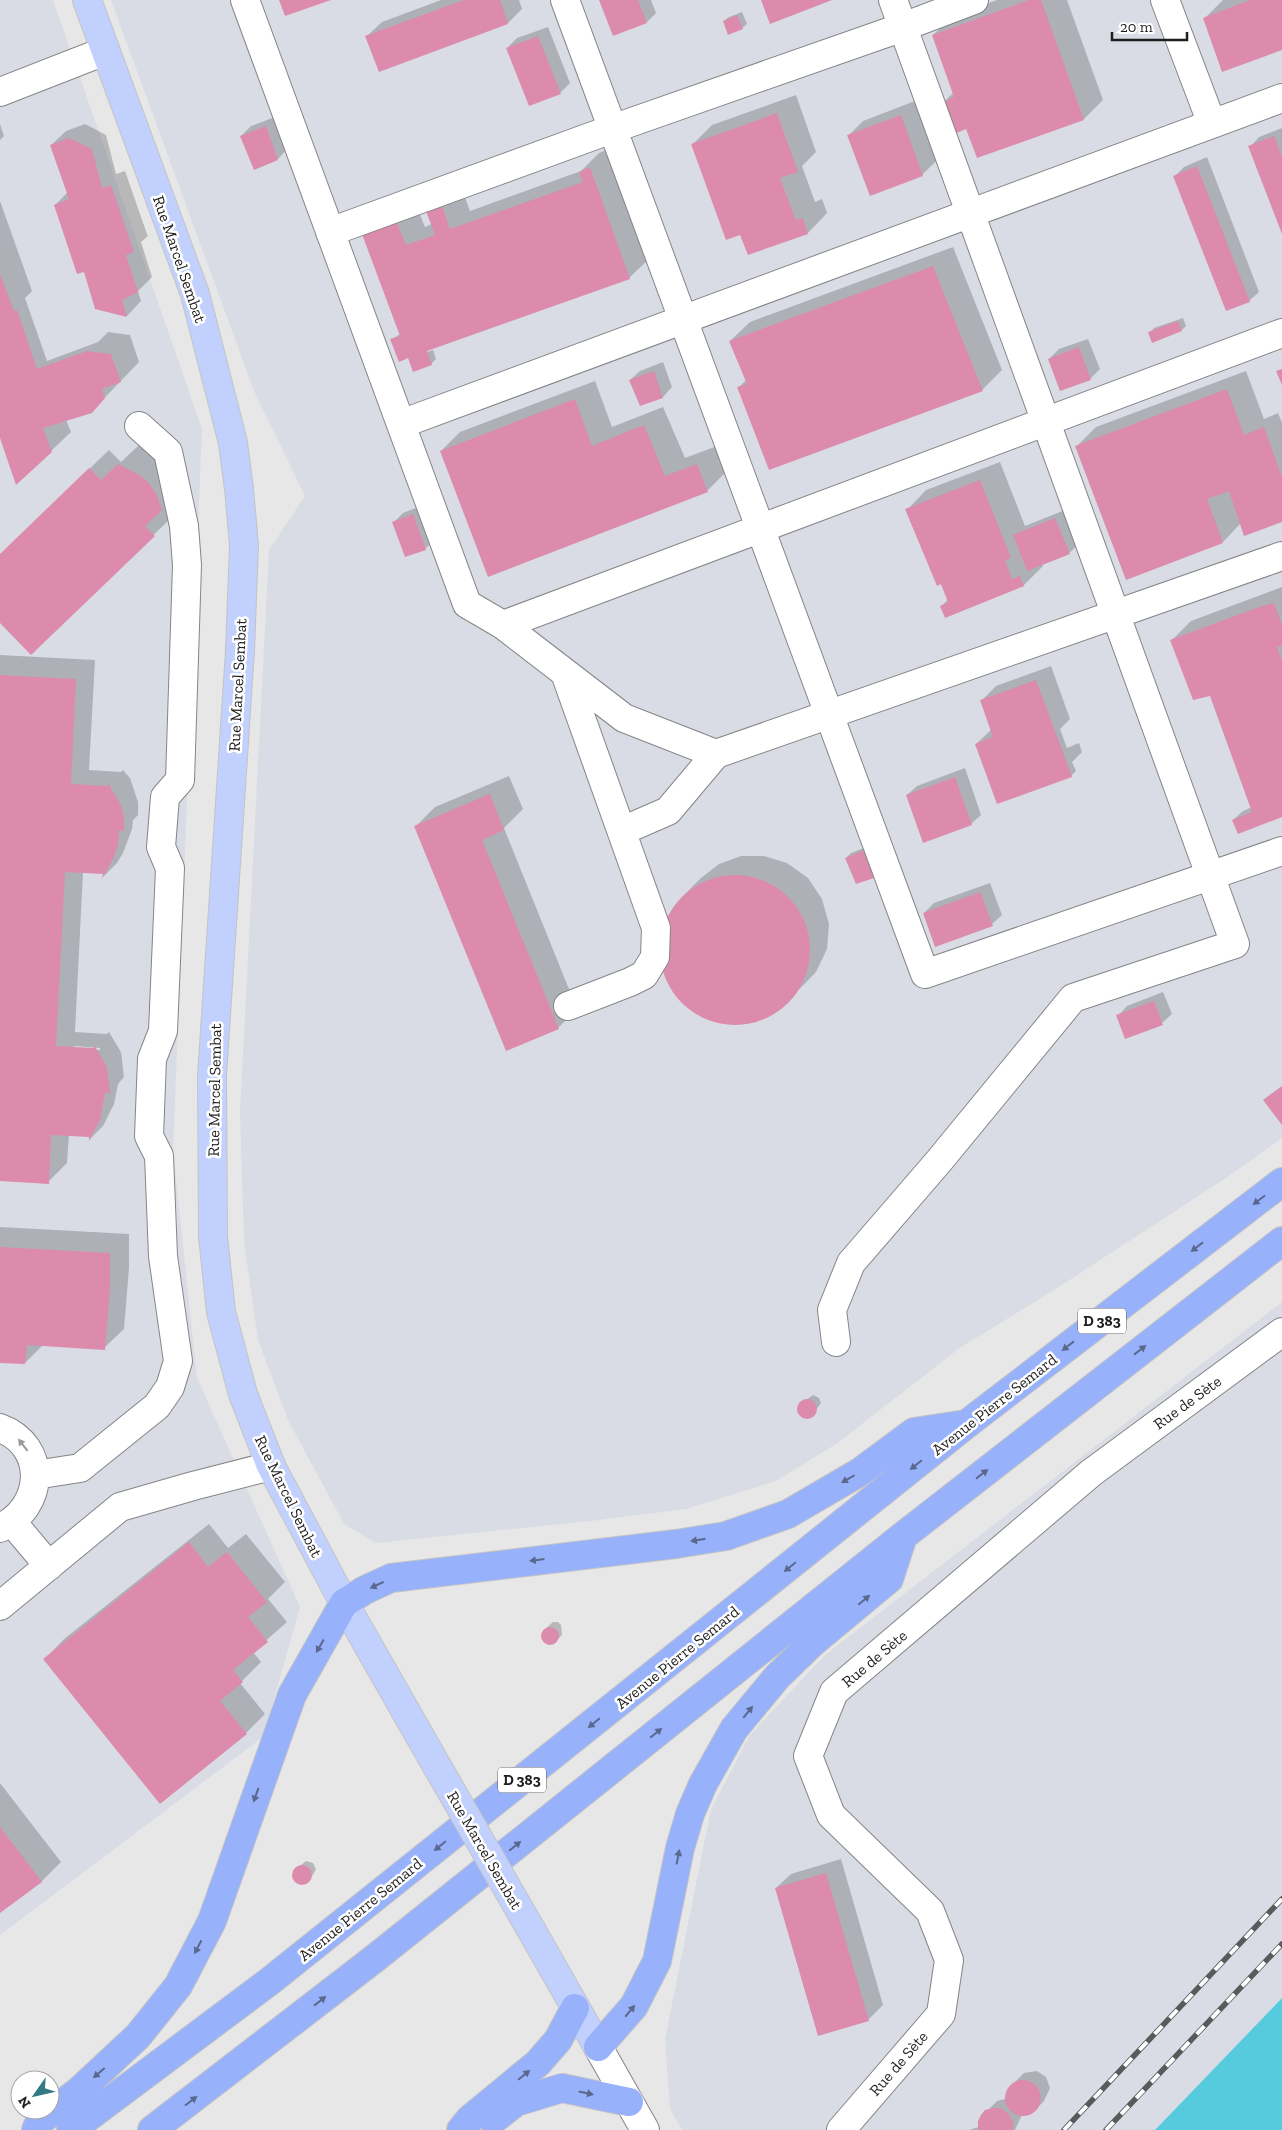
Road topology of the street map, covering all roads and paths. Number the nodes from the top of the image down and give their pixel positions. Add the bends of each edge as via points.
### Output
1 (87, 0) edge
2 (245, 0) edge
3 (565, 0) edge
4 (893, 0) edge
5 (974, 0) edge
6 (1165, 0) edge
7 (903, 27) junction
8 (105, 51) junction
9 (0, 92) edge
10 (1282, 98) edge
11 (1212, 124) junction
12 (612, 129) junction
13 (970, 214) junction
14 (330, 232) junction
15 (682, 320) junction
16 (1282, 333) edge
17 (1045, 422) junction
18 (401, 424) junction
19 (139, 426) dead end
20 (760, 528) junction
21 (1282, 556) edge
22 (1115, 614) junction
23 (503, 626) junction
24 (566, 673) junction
25 (829, 714) junction
26 (716, 754) junction
27 (622, 830) junction
28 (1282, 851) edge
29 (1210, 876) junction
30 (568, 1006) dead end
31 (1282, 1182) edge
32 (1282, 1241) edge
33 (1282, 1332) edge
34 (836, 1342) dead end
35 (968, 1423) junction
36 (0, 1428) edge
37 (271, 1466) junction
38 (35, 1475) junction
39 (6, 1525) edge
40 (903, 1536) junction
41 (49, 1566) junction
42 (344, 1604) junction
43 (0, 1606) edge
44 (575, 2008) junction
45 (598, 2047) junction
46 (629, 2102) junction
47 (36, 2130) edge
48 (71, 2130) edge
49 (152, 2130) edge
50 (461, 2130) edge
51 (480, 2130) edge
52 (645, 2130) edge
53 (841, 2130) edge

1 - 8 main road, Rue Marcel Sembat
2 - 14 street
3 - 12 street
4 - 7 street
5 - 7 street
6 - 11 street
7 - 12 street
7 - 13 street
8 - 9 street
8 - 37 main road, Rue Marcel Sembat via 195,294 233,443 239,490 244,545 241,632 212,1076 213,1236 221,1312 243,1394
10 - 11 street
11 - 13 street
12 - 14 street
12 - 15 street
13 - 15 street
13 - 17 street
14 - 18 street
15 - 18 street
15 - 20 street
16 - 17 street
17 - 20 street
17 - 22 street
18 - 23 street via 468,604
19 - 38 street via 168,452 184,526 187,564 180,780 165,797 162,847 170,868 164,1015 163,1031 152,1059 149,1136 159,1156 163,1256 178,1361 170,1387 157,1406 80,1468
20 - 23 street
20 - 25 street
21 - 22 street
22 - 25 street
22 - 29 street
23 - 24 street
24 - 26 street via 624,718
24 - 27 street
25 - 26 street
25 - 29 street via 925,974
26 - 27 street via 668,811
27 - 30 street via 656,928 655,957 644,975
28 - 29 street
29 - 34 street via 1235,944 1073,998 939,1162 851,1263 832,1310
31 -> 35 highway, Avenue Pierre Semard / D 383
40 -> 32 highway, D 383
33 - 53 street, Rue de Sète via 1091,1473 834,1692 808,1756 830,1815 930,1911 949,1960 941,2014
35 -> 42 highway via 914,1432 860,1472 788,1514 726,1536 391,1578
35 -> 48 highway, Avenue Pierre Semard / D 383 via 278,1975
38 -> 36 street via 31,1457 21,1442
37 - 41 street via 120,1507
37 - 42 main road, Rue Marcel Sembat
38 - 39 street via 33,1494 25,1510
39 - 41 street
45 -> 40 highway via 634,2006 657,1961 690,1814 734,1729 784,1670 889,1579
49 -> 40 highway, D 383 via 374,1959
41 - 43 street
42 - 44 main road, Rue Marcel Sembat, bridge
42 -> 47 highway via 292,1695 212,1920 178,1986 138,2036 79,2091 40,2121
44 - 45 main road, Rue Marcel Sembat
50 -> 44 highway via 538,2063 558,2040
45 - 46 street, Rue Marcel Sembat
51 -> 46 highway via 516,2102 562,2088
46 - 52 street, Rue Marcel Sembat

